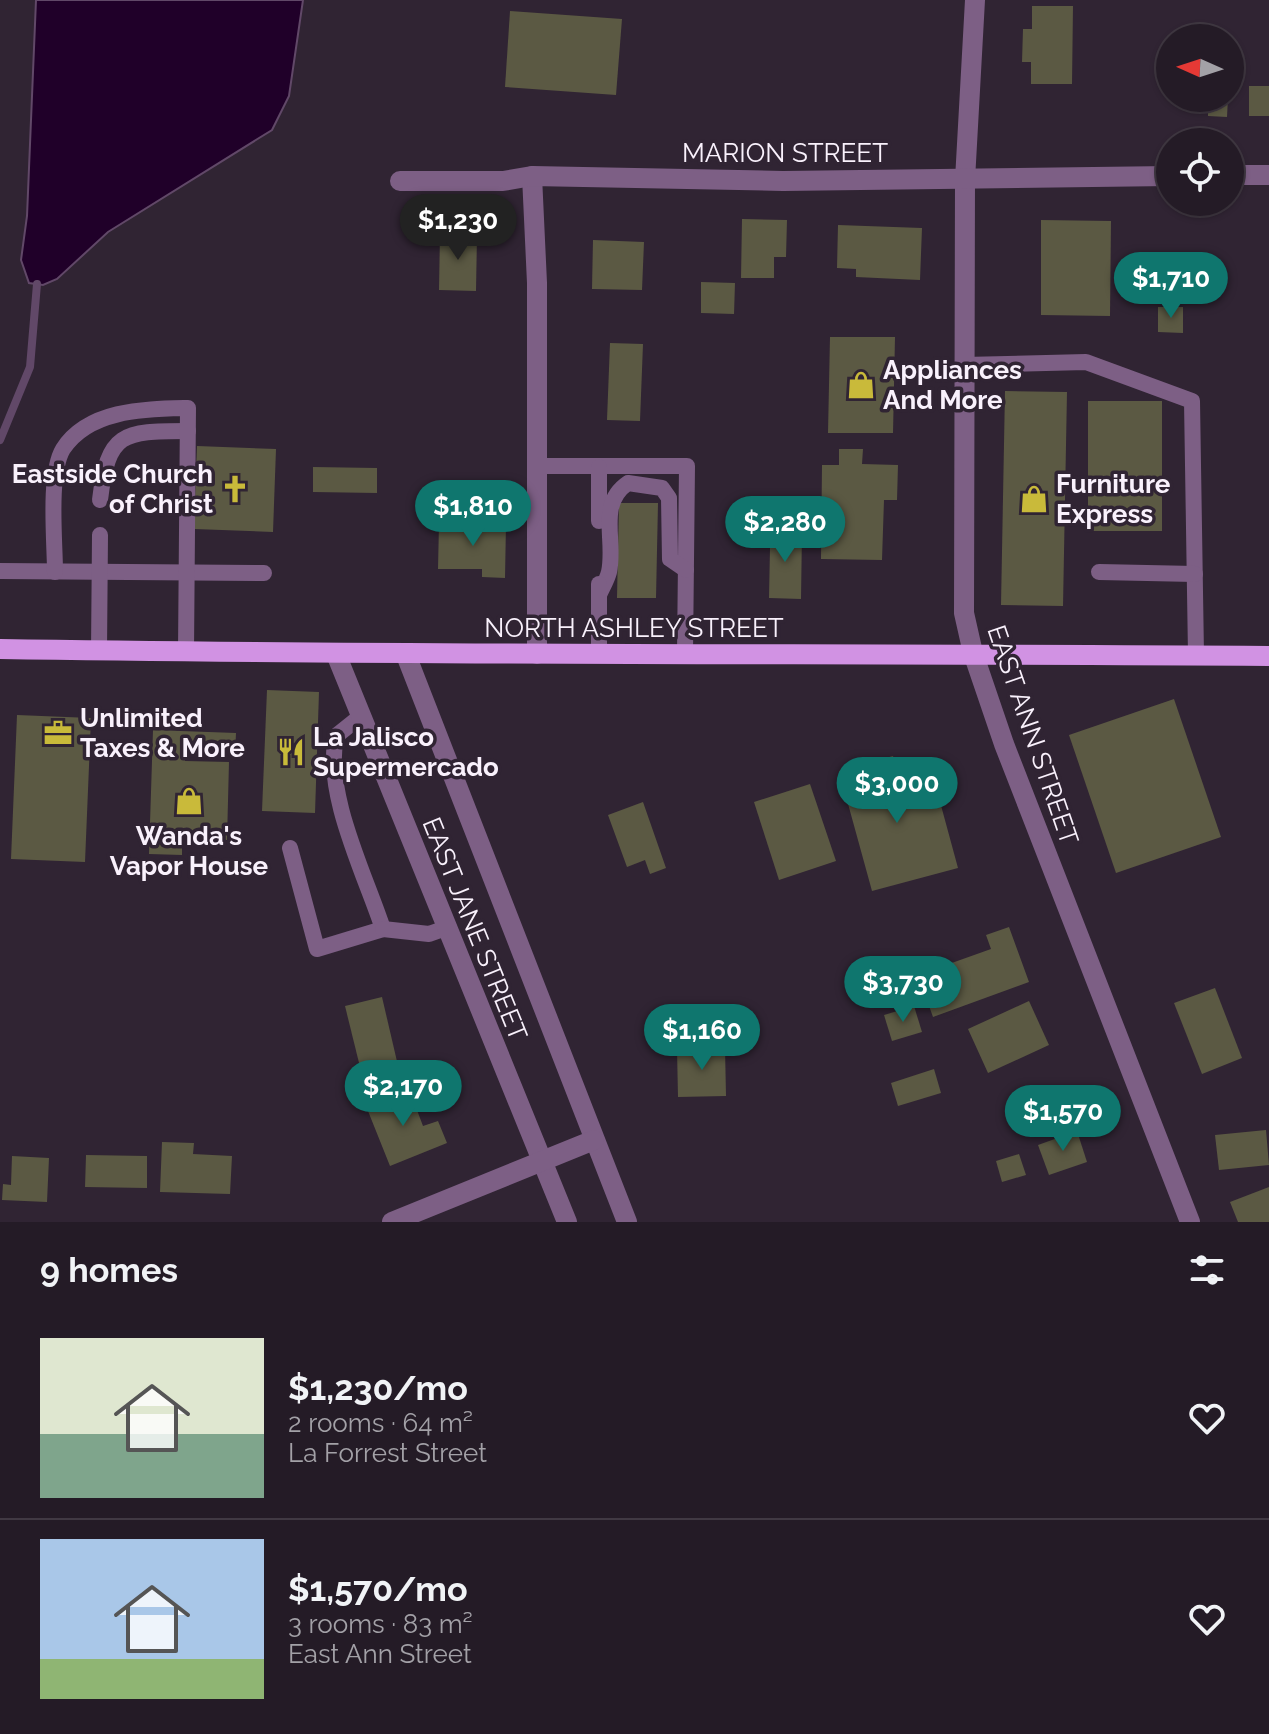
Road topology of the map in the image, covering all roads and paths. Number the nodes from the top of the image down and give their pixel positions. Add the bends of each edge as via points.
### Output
1 (975, 0) edge
2 (1244, 175) edge
3 (1269, 175) edge
4 (532, 176) junction
5 (1156, 176) edge
6 (965, 180) junction
7 (400, 181) dead end
8 (964, 365) junction
9 (188, 431) junction
10 (535, 466) junction
11 (599, 467) junction
12 (100, 500) dead end
13 (100, 535) dead end
14 (686, 570) junction
15 (0, 571) edge
16 (55, 572) junction
17 (1099, 572) dead end
18 (100, 573) junction
19 (264, 573) dead end
20 (188, 574) junction
21 (1195, 574) junction
22 (599, 595) junction
23 (0, 649) edge
24 (99, 651) junction
25 (186, 652) junction
26 (599, 653) junction
27 (973, 653) junction
28 (336, 654) junction
29 (537, 654) junction
30 (685, 654) junction
31 (406, 655) junction
32 (1196, 655) junction
33 (1269, 656) edge
34 (361, 716) junction
35 (290, 848) dead end
36 (446, 928) junction
37 (383, 929) junction
38 (594, 1140) junction
39 (542, 1162) junction
40 (392, 1222) edge
41 (567, 1222) edge
42 (627, 1222) edge
43 (1190, 1222) edge

1 - 6 street, EAST ANN STREET
2 - 3 street
4 - 6 street, MARION STREET
4 - 7 street, MARION STREET
4 - 10 street
5 - 6 street, MARION STREET
6 - 8 street, EAST ANN STREET
8 - 21 lane via 1086,362 1192,401
8 - 27 street, EAST ANN STREET via 964,613
9 - 12 lane via 151,431 116,446 107,454
9 - 16 lane via 188,408 145,409 85,428 63,450 57,473
9 - 20 lane
10 - 11 lane
10 - 29 street
11 - 14 lane via 687,466
11 - 22 lane
13 - 18 lane
14 - 22 lane via 670,559 669,498 662,488 628,483 615,492 610,504 609,571
14 - 30 lane
15 - 16 lane
16 - 18 lane
17 - 21 lane
18 - 20 lane
18 - 24 lane
19 - 20 lane
20 - 25 lane
21 - 32 lane
22 - 26 lane
23 - 24 main road, NORTH ASHLEY STREET
24 - 25 main road, NORTH ASHLEY STREET
25 - 28 main road, NORTH ASHLEY STREET
26 - 29 main road, NORTH ASHLEY STREET
26 - 30 main road, NORTH ASHLEY STREET
27 - 30 main road, NORTH ASHLEY STREET
27 - 32 main road, NORTH ASHLEY STREET
27 - 43 street, EAST ANN STREET
28 - 31 main road, NORTH ASHLEY STREET
28 - 34 street, EAST JANE STREET
29 - 31 main road, NORTH ASHLEY STREET
31 - 38 street, EAST JANE STREET
32 - 33 main road, NORTH ASHLEY STREET
34 - 36 street, EAST JANE STREET
34 - 37 lane via 336,736 335,786
35 - 37 lane via 317,949
36 - 37 lane via 429,934
36 - 39 street, EAST JANE STREET
38 - 39 street
38 - 42 street, EAST JANE STREET
39 - 40 street
39 - 41 street, EAST JANE STREET

